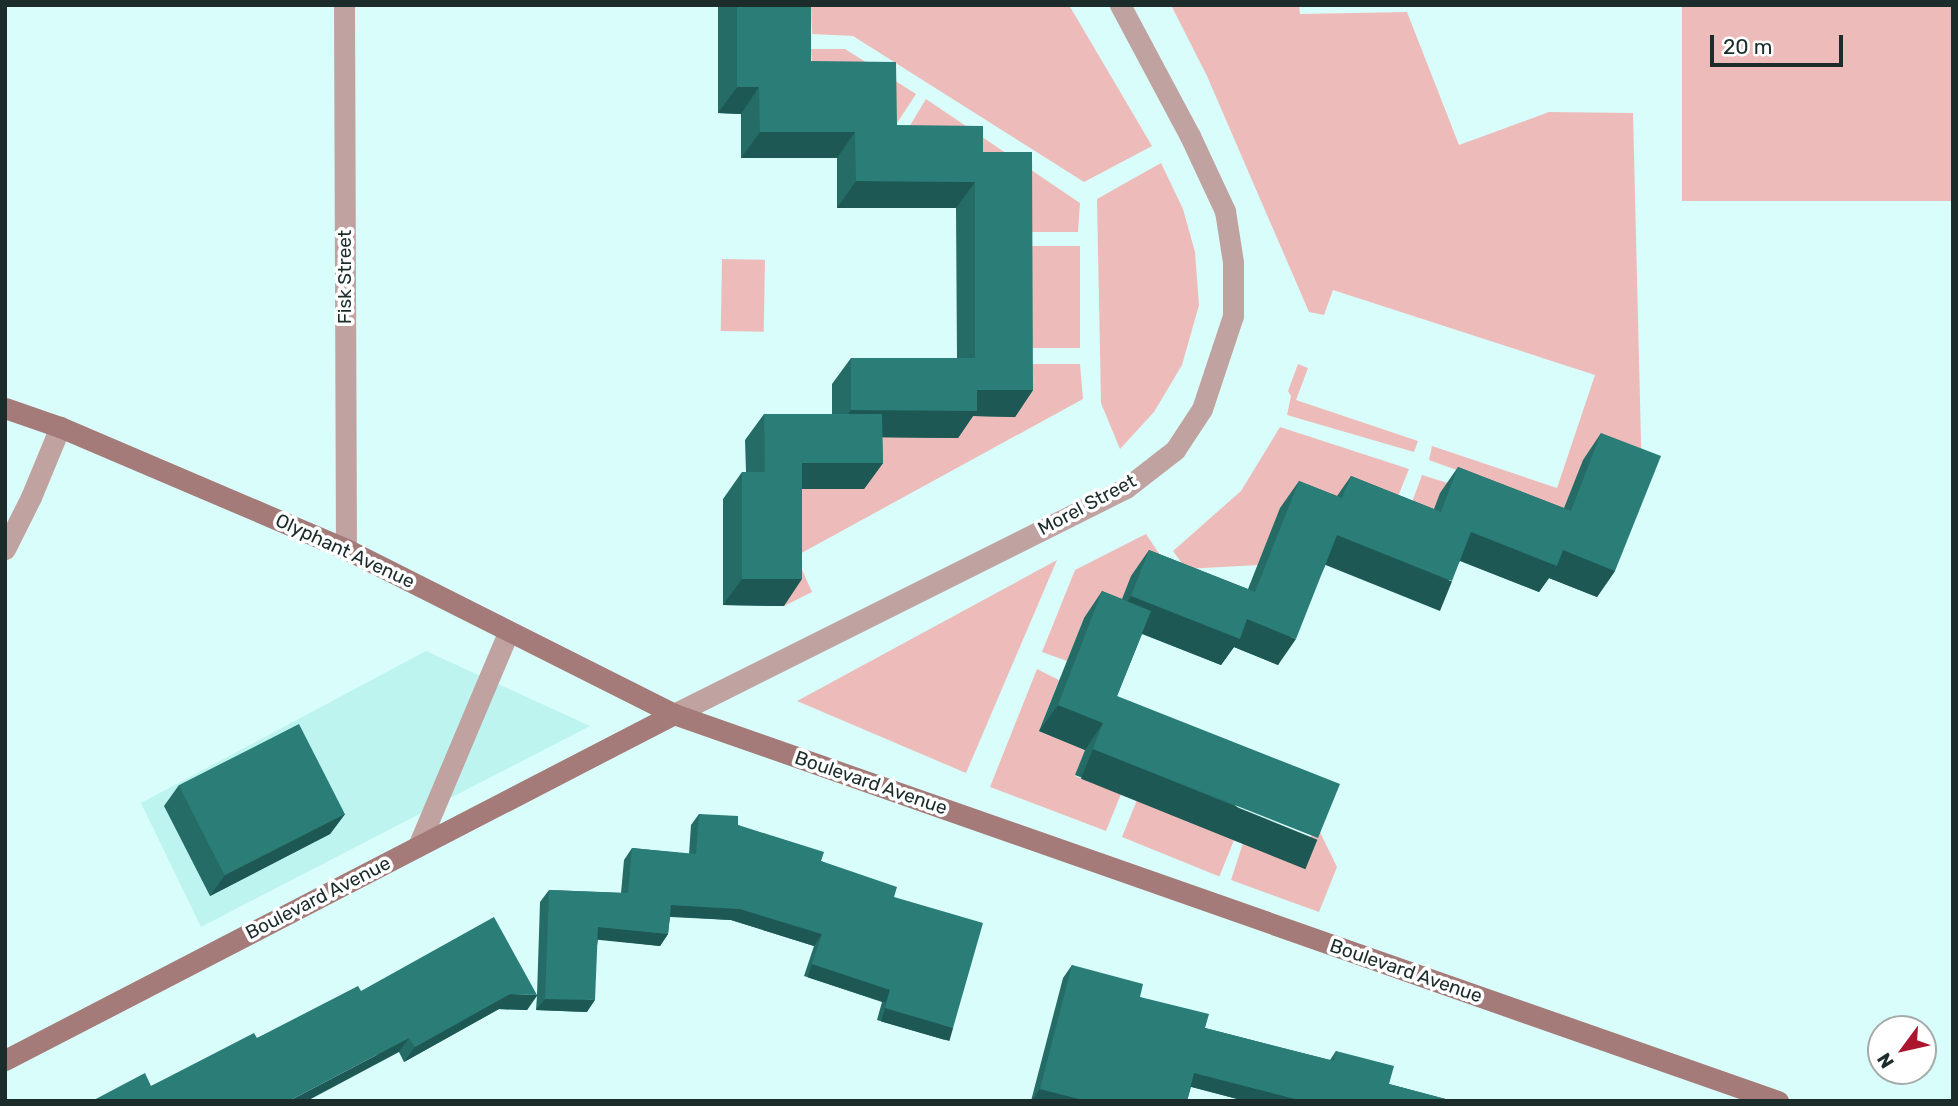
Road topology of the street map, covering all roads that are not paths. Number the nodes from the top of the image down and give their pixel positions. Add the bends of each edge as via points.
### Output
1 (344, 5) edge
2 (1120, 5) edge
3 (5, 408) edge
4 (60, 427) junction
5 (5, 549) edge
6 (346, 549) junction
7 (509, 631) junction
8 (674, 714) junction
9 (418, 846) junction
10 (5, 1060) edge
11 (1778, 1101) edge

1 - 6 street, Fisk Street
2 - 8 street, Morel Street via 1225,211 1233,262 1233,316 1202,410 1175,450 1126,488
3 - 4 street, Olyphant Avenue
4 - 5 street
4 - 6 street, Olyphant Avenue
6 - 7 street, Olyphant Avenue
7 - 8 street, Olyphant Avenue
7 - 9 street
8 - 9 street, Boulevard Avenue
8 - 11 street, Boulevard Avenue
9 - 10 street, Boulevard Avenue

